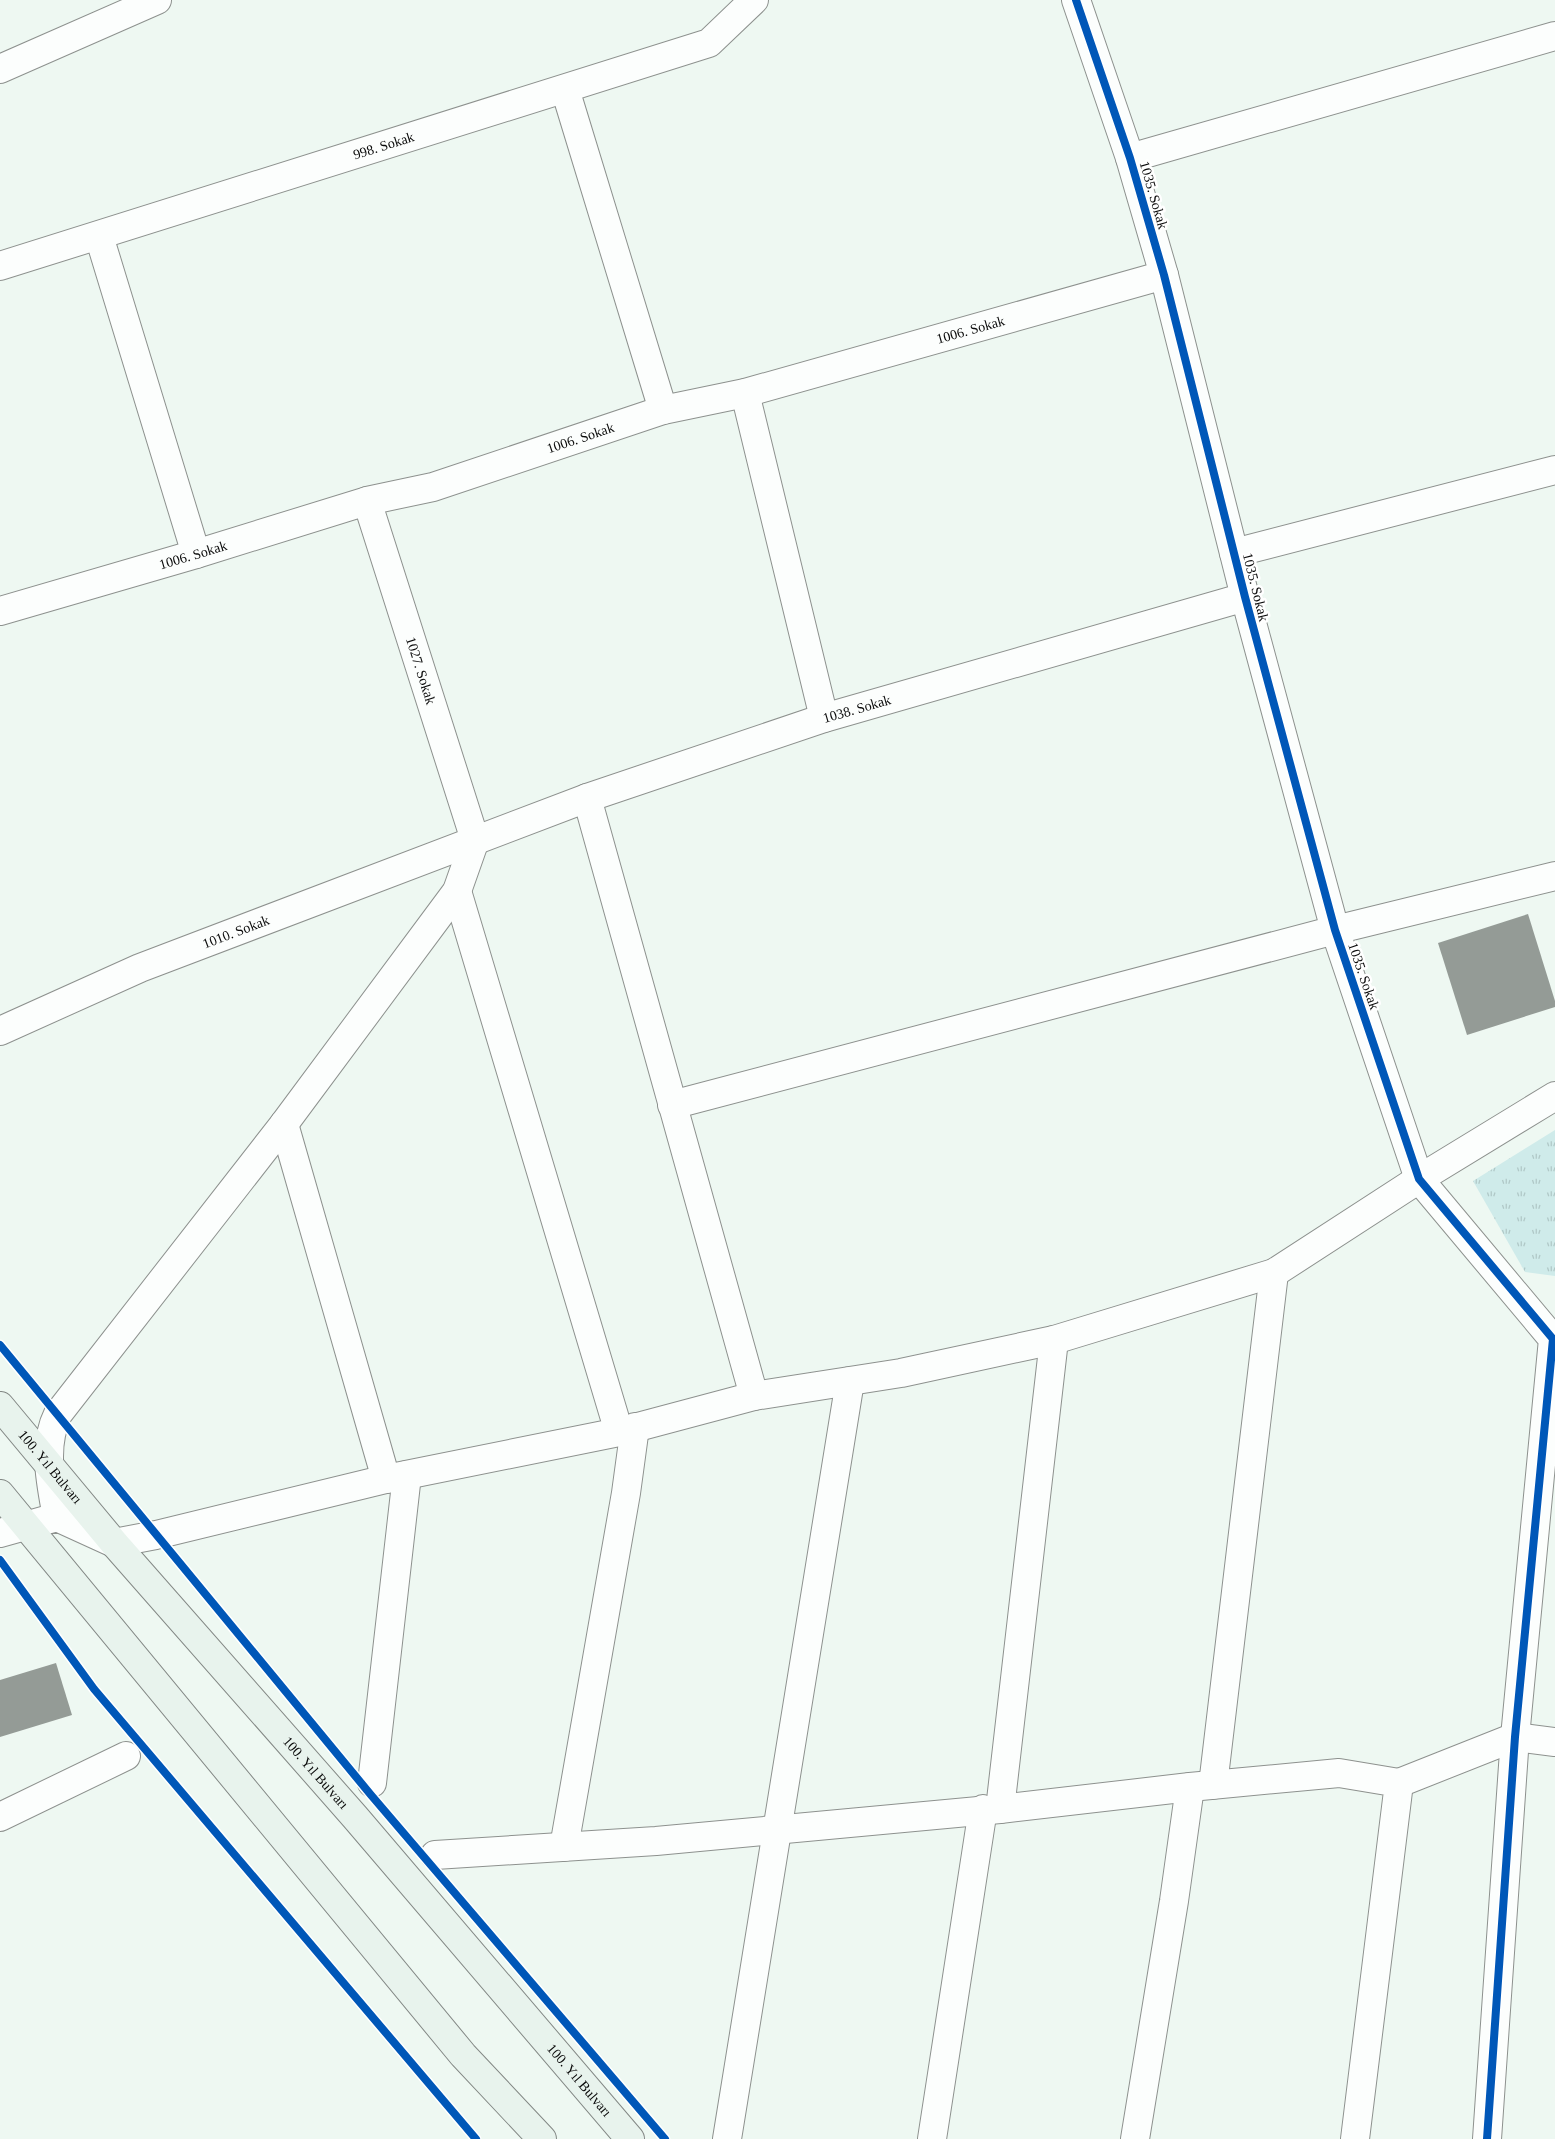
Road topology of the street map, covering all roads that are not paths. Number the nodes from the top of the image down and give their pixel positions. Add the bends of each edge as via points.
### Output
1 (156, 0) edge
2 (754, 0) edge
3 (1076, 0) edge
4 (1555, 36) edge
5 (0, 68) edge
6 (565, 89) junction
7 (1130, 158) junction
8 (99, 236) junction
9 (0, 266) edge
10 (1164, 275) junction
11 (746, 392) junction
12 (663, 410) junction
13 (1555, 470) edge
14 (367, 501) junction
15 (1234, 552) junction
16 (196, 554) junction
17 (1245, 598) junction
18 (0, 611) edge
19 (824, 718) junction
20 (587, 798) junction
21 (475, 840) junction
22 (1555, 876) edge
23 (457, 891) junction
24 (1335, 930) junction
25 (0, 1031) edge
26 (1555, 1096) edge
27 (672, 1105) junction
28 (284, 1124) junction
29 (1419, 1178) junction
30 (1274, 1273) junction
31 (1554, 1339) edge
32 (1054, 1340) junction
33 (850, 1381) junction
34 (754, 1396) junction
35 (0, 1406) edge
36 (626, 1430) junction
37 (48, 1464) junction
38 (396, 1477) junction
39 (0, 1494) edge
40 (57, 1517) junction
41 (12, 1529) edge
42 (114, 1543) junction
43 (1515, 1737) junction
44 (1555, 1742) edge
45 (126, 1756) dead end
46 (372, 1783) dead end
47 (1400, 1783) junction
48 (1201, 1786) junction
49 (991, 1809) junction
50 (0, 1817) edge
51 (779, 1829) junction
52 (564, 1847) junction
53 (435, 1855) dead end
54 (542, 2139) edge
55 (630, 2139) edge
56 (727, 2139) edge
57 (932, 2139) edge
58 (1135, 2139) edge
59 (1355, 2139) edge
60 (1487, 2139) edge

1 - 5 street
2 - 6 street, 998. Sokak via 709,43
3 - 7 street, 1035. Sokak
4 - 7 street
6 - 8 street, 998. Sokak
6 - 12 street
7 - 10 street, 1035. Sokak
8 - 9 street, 998. Sokak
8 - 16 street
10 - 11 street, 1006. Sokak
10 - 15 street, 1035. Sokak
11 - 12 street, 1006. Sokak
11 - 19 street
12 - 14 street, 1006. Sokak via 433,487
13 - 15 street
14 - 16 street, 1006. Sokak
14 - 21 street, 1027. Sokak
15 - 17 street, 1035. Sokak
16 - 18 street, 1006. Sokak
17 - 19 street, 1038. Sokak
17 - 24 street, 1035. Sokak
19 - 20 street, 1038. Sokak
20 - 21 street, 1038. Sokak
20 - 27 street
21 - 23 street
21 - 25 street, 1010. Sokak via 140,968
22 - 24 street
23 - 28 street
23 - 36 street
24 - 27 street
24 - 29 street, 1035. Sokak
26 - 29 street
27 - 34 street
28 - 37 street via 58,1414
28 - 38 street
29 - 30 street
29 - 31 street
30 - 32 street
30 - 48 street
31 - 43 street
32 - 33 street via 901,1374
32 - 49 street
33 - 34 street
33 - 51 street
34 - 36 street
35 - 37 main road, 100. Yıl Bulvarı
36 - 38 street
36 - 52 street via 626,1493
37 - 40 street
37 - 42 main road, 100. Yıl Bulvarı
38 - 42 street
38 - 46 street
39 - 41 main road
40 - 41 street
40 - 42 street
41 - 54 main road via 463,2055
42 - 55 main road, 100. Yıl Bulvarı via 355,1817
43 - 44 street
43 - 47 street
43 - 60 street
45 - 50 street
47 - 48 street via 1339,1773
47 - 59 street
48 - 49 street
48 - 58 street via 1174,1901
49 - 51 street
49 - 57 street
51 - 52 street
51 - 56 street
52 - 53 street

